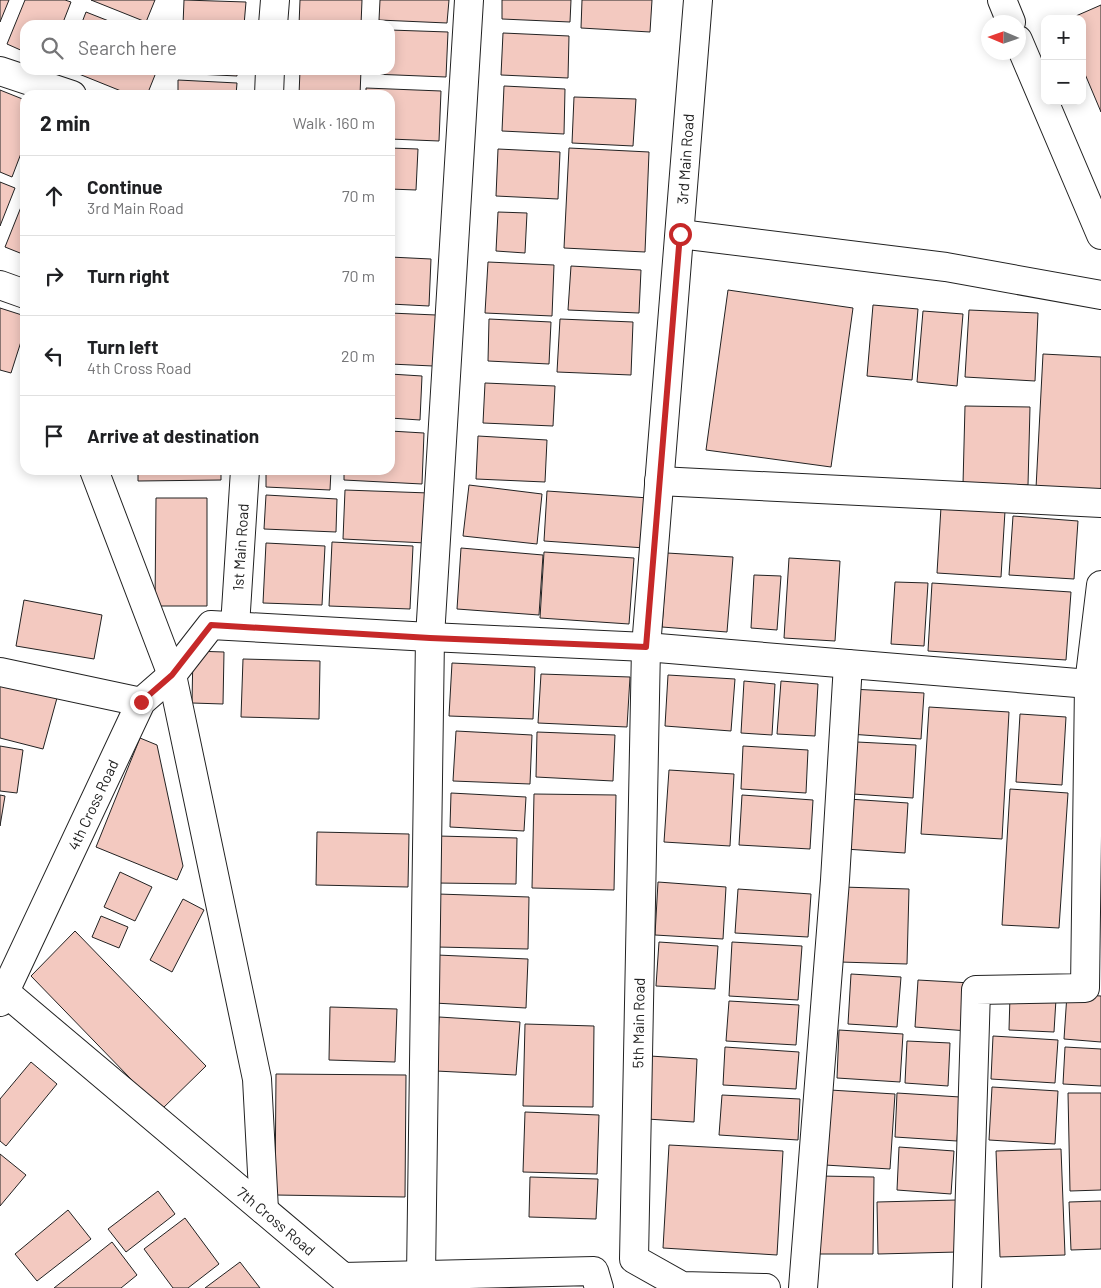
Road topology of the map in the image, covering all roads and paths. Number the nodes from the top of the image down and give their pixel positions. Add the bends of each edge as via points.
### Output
1 (275, 0) edge
2 (469, 0) edge
3 (698, 0) edge
4 (1002, 0) edge
5 (1008, 15) edge
6 (273, 20) edge
7 (1026, 59) edge
8 (0, 71) edge
9 (270, 75) edge
10 (57, 90) edge
11 (269, 90) edge
12 (680, 234) junction
13 (1101, 235) edge
14 (0, 285) edge
15 (20, 292) edge
16 (1101, 295) edge
17 (96, 475) edge
18 (244, 475) edge
19 (659, 480) junction
20 (1101, 503) edge
21 (1101, 585) edge
22 (223, 626) junction
23 (430, 638) junction
24 (646, 647) junction
25 (848, 664) junction
26 (0, 672) edge
27 (172, 675) junction
28 (1089, 684) junction
29 (141, 702) junction
30 (3, 997) edge
31 (264, 1210) junction
32 (421, 1275) junction
33 (344, 1283) edge
34 (599, 1288) edge
35 (766, 1288) edge
36 (803, 1288) edge
37 (967, 1288) edge

1 - 6 street
2 - 23 street
3 - 12 street, 3rd Main Road
4 - 5 street
7 - 13 street
8 - 10 street
9 - 11 street
12 - 16 street via 946,267
12 - 19 street, 3rd Main Road
14 - 15 street
17 - 27 street
18 - 22 street, 1st Main Road
19 - 20 street
19 - 24 street, 3rd Main Road
21 - 28 street
22 - 23 street
22 - 27 street, 4th Cross Road
23 - 24 street
23 - 32 street
24 - 25 street
24 - 35 street, 5th Main Road via 634,1259 682,1286
25 - 28 street
25 - 36 street via 835,880
26 - 29 street
27 - 29 street, 4th Cross Road
27 - 31 street via 258,1079
28 - 37 street via 1085,988 976,990
29 - 30 street, 4th Cross Road
30 - 31 street, 7th Cross Road
31 - 33 street, 7th Cross Road
32 - 33 street, 7th Cross Road
32 - 34 street, 7th Cross Road via 594,1271

